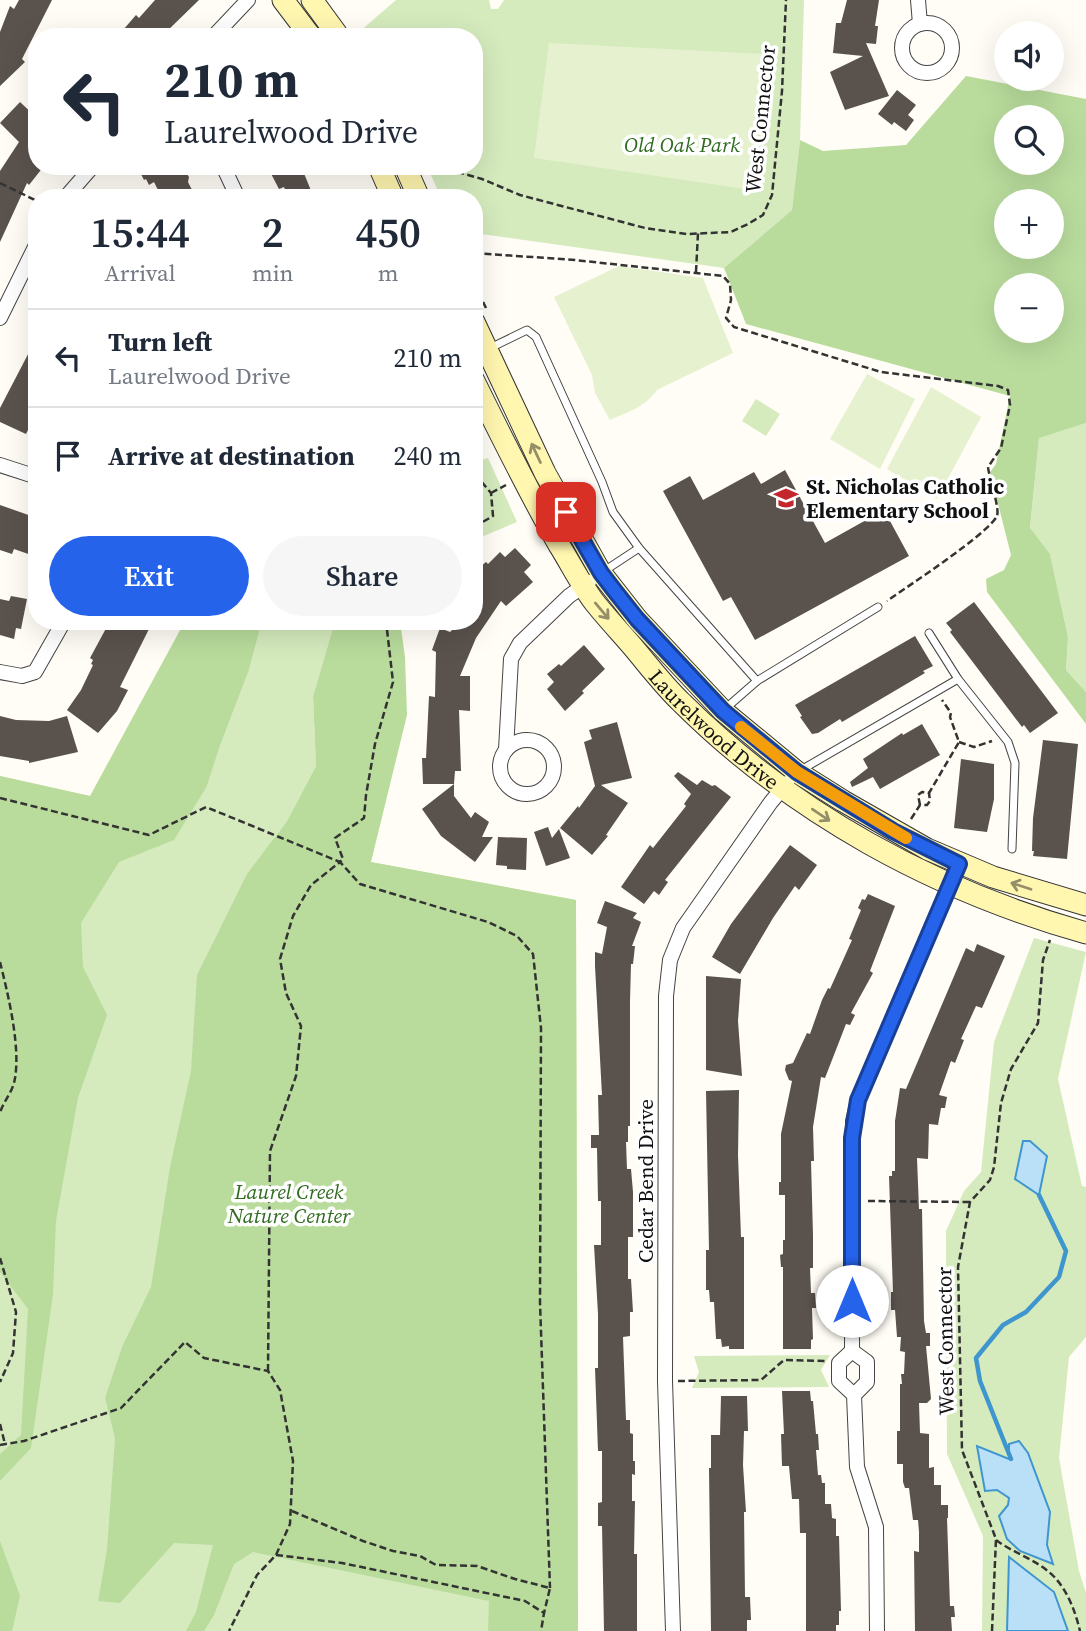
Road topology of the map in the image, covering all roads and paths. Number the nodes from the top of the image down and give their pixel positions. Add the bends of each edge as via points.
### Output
1 (248, 0) edge
2 (283, 0) edge
3 (312, 0) edge
4 (786, 0) edge
5 (918, 0) edge
6 (920, 24) dead end
7 (222, 28) edge
8 (304, 28) edge
9 (332, 28) edge
10 (85, 175) edge
11 (468, 175) edge
12 (0, 183) edge
13 (73, 189) edge
14 (28, 197) edge
15 (698, 233) junction
16 (483, 254) edge
17 (28, 261) edge
18 (696, 273) junction
19 (0, 318) edge
20 (483, 351) edge
21 (483, 358) edge
22 (483, 400) edge
23 (0, 465) edge
24 (28, 474) edge
25 (483, 484) edge
26 (508, 484) dead end
27 (491, 493) junction
28 (483, 522) edge
29 (639, 548) junction
30 (601, 573) junction
31 (583, 586) junction
32 (878, 607) joint
33 (59, 630) edge
34 (387, 630) edge
35 (929, 634) dead end
36 (0, 672) edge
37 (958, 679) junction
38 (757, 681) junction
39 (938, 691) junction
40 (723, 711) junction
41 (1003, 736) junction
42 (959, 742) junction
43 (506, 750) dead end
44 (797, 772) junction
45 (782, 788) junction
46 (929, 793) junction
47 (0, 798) edge
48 (920, 805) junction
49 (907, 825) dead end
50 (1012, 849) dead end
51 (340, 862) junction
52 (959, 864) junction
53 (951, 886) junction
54 (1086, 905) edge
55 (1086, 933) edge
56 (1050, 939) dead end
57 (0, 962) edge
58 (0, 1113) edge
59 (852, 1202) junction
60 (970, 1202) junction
61 (0, 1258) edge
62 (852, 1351) junction
63 (839, 1363) junction
64 (268, 1371) junction
65 (665, 1381) junction
66 (0, 1382) edge
67 (854, 1395) junction
68 (0, 1424) edge
69 (5, 1444) junction
70 (0, 1446) edge
71 (291, 1511) junction
72 (996, 1539) junction
73 (276, 1555) junction
74 (550, 1588) junction
75 (544, 1613) junction
76 (229, 1631) edge
77 (541, 1631) edge
78 (673, 1631) edge
79 (877, 1631) edge
80 (992, 1631) edge
81 (1080, 1631) edge

1 - 7 street
2 - 8 street
3 - 9 street
4 - 15 path, West Connector via 772,195 763,215 748,224 731,232
5 - 6 street
10 - 13 street
11 - 15 path, West Connector via 520,195 645,228
12 - 14 path
15 - 18 path
16 - 18 path
17 - 19 street
18 - 32 path via 723,276 730,284 726,318 734,327 881,372 1008,390 1010,405 1001,448 988,467 997,516 972,540
20 - 29 lane via 527,330 536,337 612,512
30 -> 21 street, Laurelwood Drive
22 - 31 street, Laurelwood Drive via 525,486
23 - 24 street
25 - 27 path
26 - 27 path
27 - 28 path via 493,516
29 - 30 lane
29 - 38 lane
30 - 31 street
30 - 40 street, Laurelwood Drive
31 - 43 street via 520,643 511,659
31 -> 45 street, Laurelwood Drive via 680,701
32 - 38 lane
33 - 36 street via 35,672 22,677
34 - 51 path via 393,682 375,744 364,818 335,838 343,859
35 - 37 lane
37 - 39 lane
37 - 41 lane
38 - 40 lane
39 - 42 path via 944,706 949,707
39 - 44 lane
40 - 44 street, Laurelwood Drive
41 - 42 path via 974,747
41 - 50 lane via 1015,763
42 - 46 path
44 - 45 street, Cedar Bend Drive
44 - 52 street, Laurelwood Drive via 893,831
45 -> 53 street, Laurelwood Drive via 883,853
45 - 65 street, Cedar Bend Drive via 694,909 670,960 666,996
46 - 48 path via 927,805
46 - 48 path via 918,795
47 - 51 path via 149,835 206,807
48 - 49 path
51 - 64 path via 311,885 293,916 280,959 286,993 301,1027 296,1076 270,1151
51 - 74 path via 360,884 488,922 517,936 533,954 541,1028 540,1303
52 - 53 street
54 -> 52 street, Laurelwood Drive
53 - 55 street, Laurelwood Drive
53 - 59 street via 858,1100 852,1138
56 - 60 path, West Connector via 1043,960 1038,1023 1011,1069 1001,1103 990,1180
57 - 58 path via 16,1067 14,1085
59 - 60 path
59 - 62 street
60 - 72 path, West Connector via 958,1267 962,1450
61 - 66 path via 16,1312 13,1353
62 - 63 street
62 - 67 street via 867,1362 867,1382
63 - 65 path via 784,1360 761,1380
63 - 67 street via 839,1381
64 - 69 path via 204,1358 185,1342 121,1408
64 - 71 path via 280,1390 293,1461
65 - 78 street, Cedar Bend Drive
67 - 79 street via 857,1466 876,1527
68 - 69 path
69 - 70 path
71 - 73 path
71 - 74 path via 436,1565 477,1566
72 - 80 path, West Connector
72 - 81 path via 1048,1571 1070,1603
73 - 75 path via 342,1563 525,1601
73 - 76 path via 257,1575
74 - 75 path
75 - 77 path

